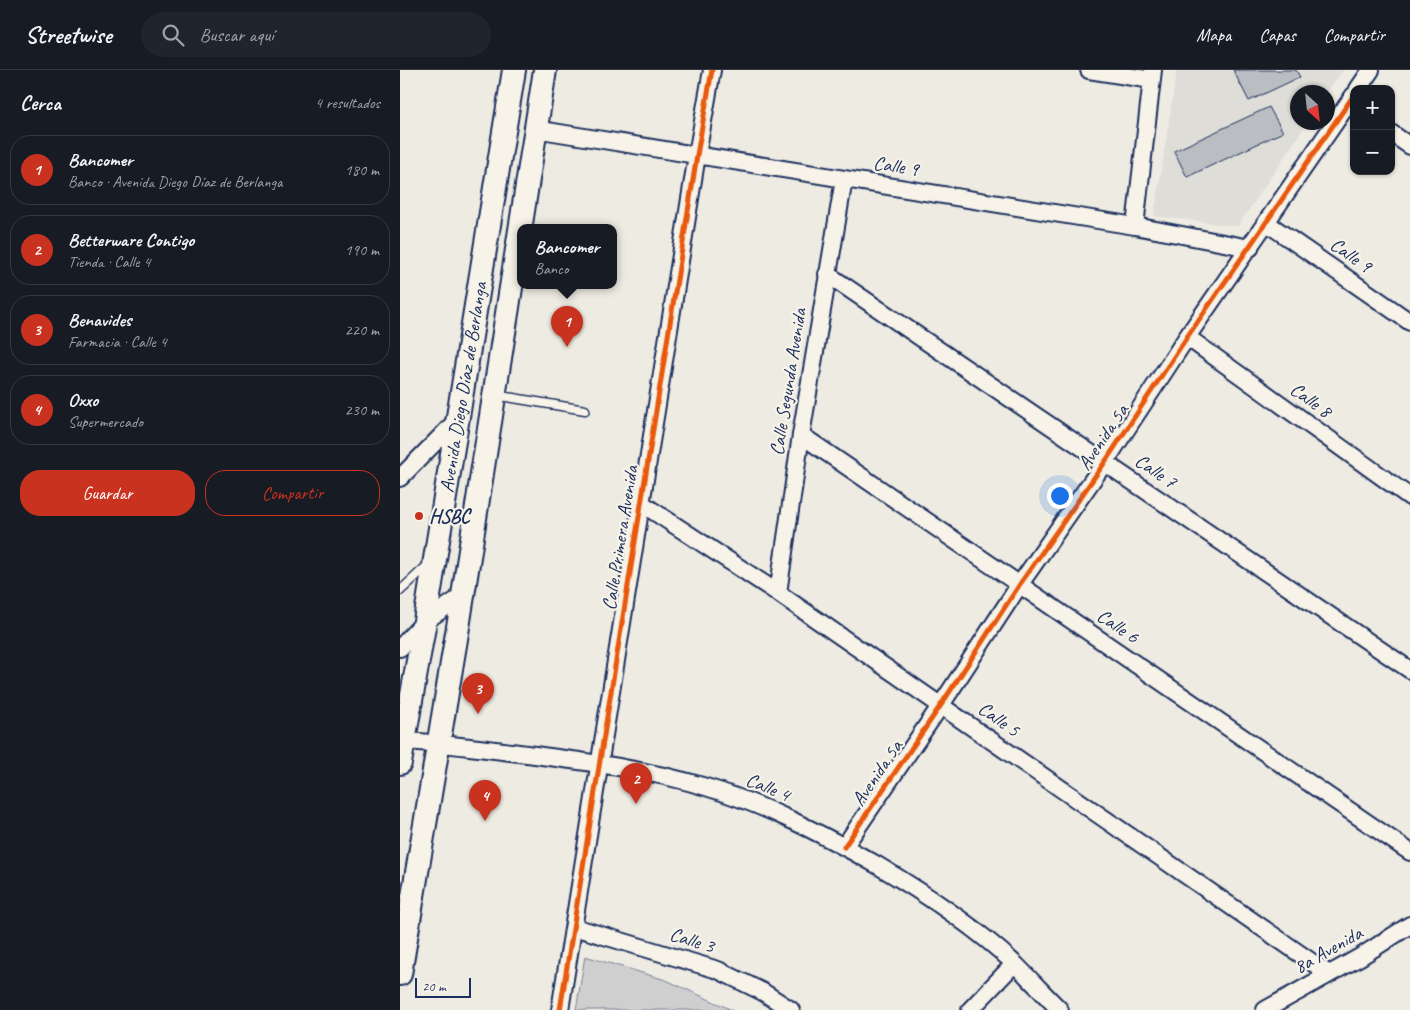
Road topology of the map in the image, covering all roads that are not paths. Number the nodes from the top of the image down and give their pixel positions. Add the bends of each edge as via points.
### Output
1 (514, 70) edge
2 (545, 70) edge
3 (712, 70) edge
4 (1089, 70) edge
5 (1371, 70) edge
6 (1153, 75) edge
7 (1361, 85) edge
8 (1350, 105) edge
9 (535, 129) junction
10 (1395, 136) edge
11 (1410, 146) edge
12 (697, 155) junction
13 (844, 179) junction
14 (1267, 223) junction
15 (520, 224) edge
16 (1134, 226) junction
17 (517, 243) edge
18 (1250, 248) junction
19 (827, 274) junction
20 (1410, 322) edge
21 (1187, 337) junction
22 (493, 395) junction
23 (585, 410) dead end
24 (458, 419) junction
25 (801, 435) junction
26 (1105, 462) junction
27 (400, 478) edge
28 (1410, 497) edge
29 (641, 503) junction
30 (434, 558) junction
31 (1020, 584) junction
32 (400, 591) edge
33 (778, 593) junction
34 (462, 597) junction
35 (425, 621) junction
36 (400, 648) edge
37 (1410, 670) edge
38 (941, 704) junction
39 (403, 740) junction
40 (438, 742) junction
41 (400, 762) edge
42 (600, 764) junction
43 (844, 847) junction
44 (1410, 852) edge
45 (1410, 925) edge
46 (574, 927) junction
47 (1014, 964) junction
48 (400, 974) edge
49 (1329, 974) junction
50 (560, 1010) edge
51 (791, 1010) edge
52 (970, 1010) edge
53 (1060, 1010) edge
54 (1265, 1010) edge

1 - 24 main road, Avenida Diego Díaz de Berlanga
2 - 9 main road, Avenida Diego Díaz de Berlanga
3 - 12 street, Calle Primera Avenida
4 - 6 street
5 - 7 street
6 - 16 street
8 - 14 street, Avenida 5a
9 - 12 street, Calle 9
9 - 15 main road, Avenida Diego Díaz de Berlanga
10 - 11 street
12 - 13 street, Calle 9
12 - 29 street, Calle Primera Avenida
13 - 16 street, Calle 9
13 - 19 street, Calle Segunda Avenida
14 - 18 street, Avenida 5a
14 - 20 street, Calle 9
16 - 18 street, Calle 9
17 - 22 main road, Avenida Diego Díaz de Berlanga
18 - 21 street, Avenida 5a
19 - 25 street, Calle Segunda Avenida
19 - 26 street, Calle 7
21 - 26 street, Avenida 5a
21 - 28 street, Calle 8
22 - 23 lane
22 - 34 main road, Avenida Diego Díaz de Berlanga
24 - 27 street
24 - 30 main road, Avenida Diego Díaz de Berlanga
25 - 31 street, Calle 6
25 - 33 street, Calle Segunda Avenida
26 - 31 street, Avenida 5a
26 - 37 street, Calle 7
29 - 33 street, Calle 5
29 - 42 street, Calle Primera Avenida
30 - 32 lane
30 - 35 main road, Avenida Diego Díaz de Berlanga
31 - 38 street, Avenida 5a
31 - 44 street, Calle 6
33 - 38 street, Calle 5
34 - 35 street
34 - 40 main road, Avenida Diego Díaz de Berlanga
35 - 36 street
35 - 39 main road, Avenida Diego Díaz de Berlanga
38 - 43 street, Avenida 5a
38 - 49 street, Calle 5
39 - 40 street, Calle 4
39 - 41 main road, Avenida Diego Díaz de Berlanga
40 - 42 street, Calle 4
40 - 48 main road, Avenida Diego Díaz de Berlanga
42 - 43 street, Calle 4 via 713,789 780,814
42 - 46 street, Calle Primera Avenida
43 - 47 street, Calle 4 via 924,893
45 - 49 street, 8a Avenida
46 - 50 street, Calle Primera Avenida
46 - 51 street, Calle 3 via 718,970
47 - 52 street
47 - 53 street, Calle 4
49 - 54 street, 8a Avenida

